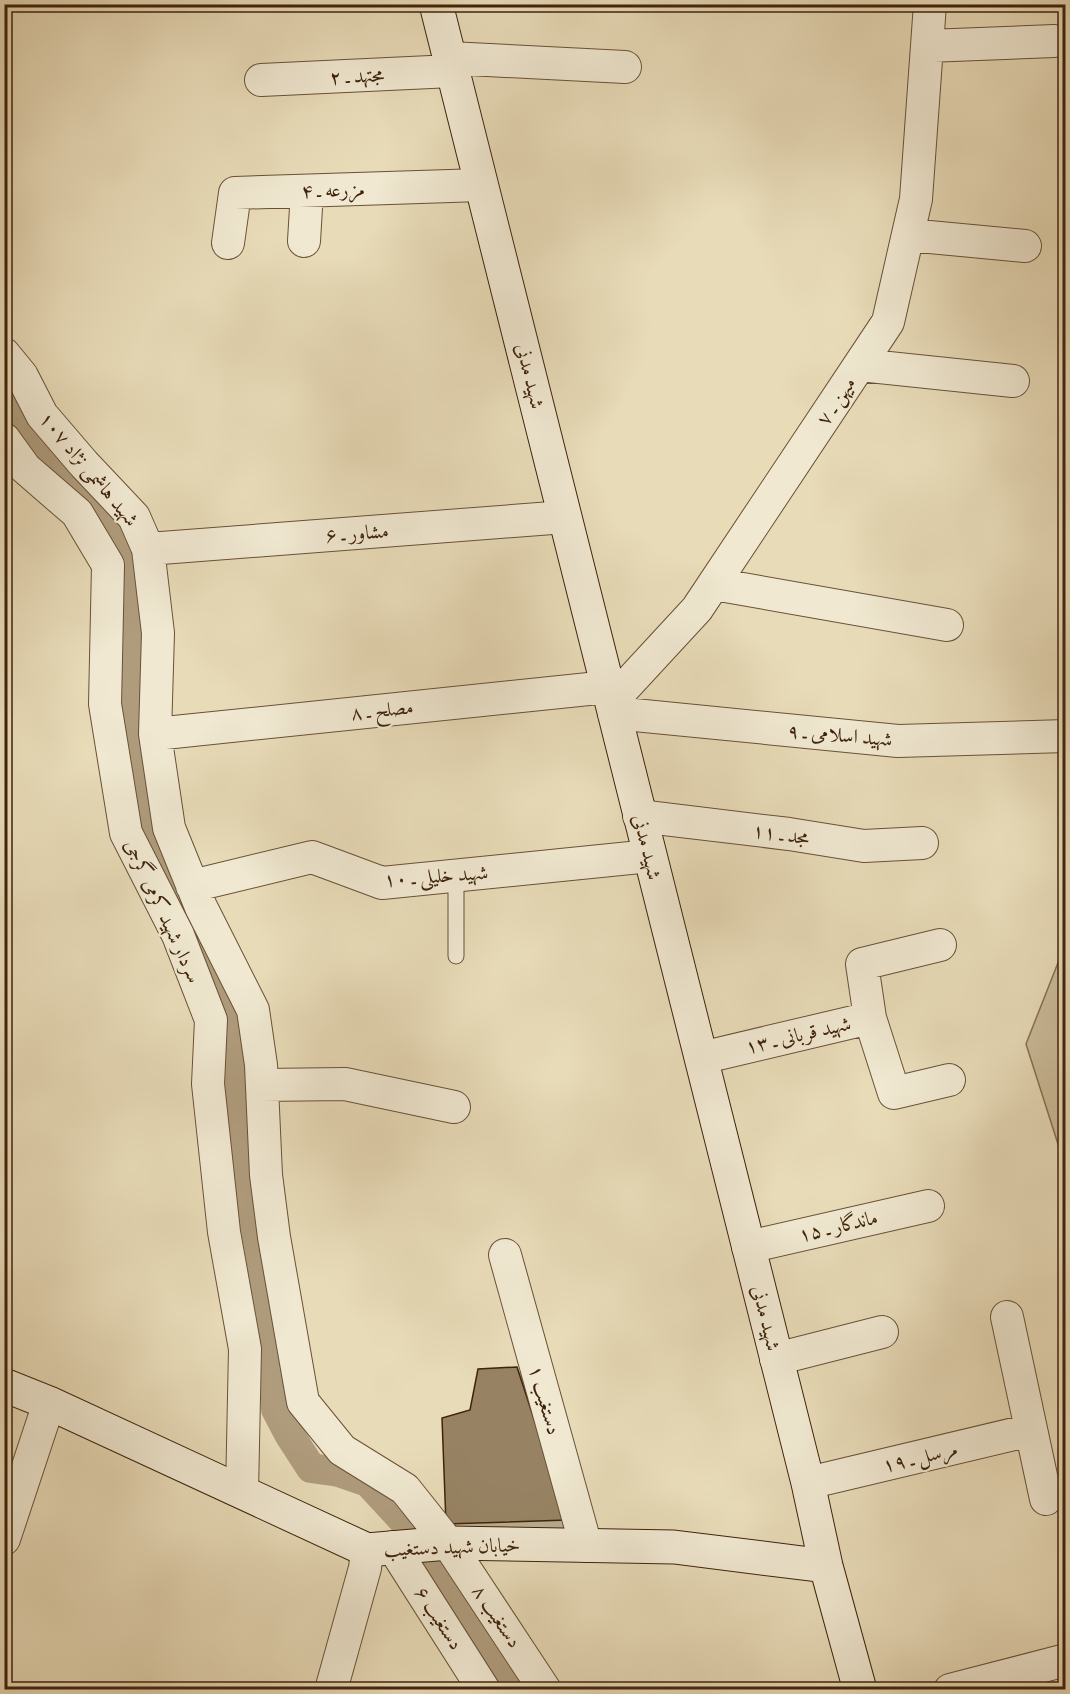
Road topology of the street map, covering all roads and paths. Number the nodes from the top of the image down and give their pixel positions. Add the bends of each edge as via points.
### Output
1 (436, 4) edge
2 (930, 4) edge
3 (1054, 41) dead end
4 (927, 46) junction
5 (451, 65) junction
6 (625, 67) dead end
7 (261, 80) dead end
8 (481, 185) junction
9 (307, 191) junction
10 (908, 235) junction
11 (304, 241) dead end
12 (228, 243) dead end
13 (1025, 246) dead end
14 (4, 354) edge
15 (860, 365) junction
16 (1013, 381) dead end
17 (4, 439) edge
18 (565, 517) junction
19 (148, 549) junction
20 (714, 584) junction
21 (947, 625) dead end
22 (611, 700) junction
23 (155, 734) junction
24 (1065, 736) edge
25 (639, 816) junction
26 (922, 843) dead end
27 (650, 856) junction
28 (456, 876) junction
29 (192, 886) junction
30 (940, 945) dead end
31 (226, 955) junction
32 (456, 956) dead end
33 (194, 975) junction
34 (870, 1018) junction
35 (701, 1058) junction
36 (949, 1080) dead end
37 (262, 1085) junction
38 (454, 1107) dead end
39 (928, 1206) dead end
40 (748, 1247) junction
41 (505, 1255) dead end
42 (1007, 1317) dead end
43 (882, 1332) dead end
44 (776, 1359) junction
45 (4, 1385) edge
46 (49, 1403) junction
47 (1031, 1430) junction
48 (808, 1484) junction
49 (242, 1492) junction
50 (1046, 1499) dead end
51 (4, 1539) edge
52 (448, 1543) junction
53 (586, 1545) junction
54 (380, 1549) junction
55 (826, 1566) junction
56 (1065, 1660) edge
57 (331, 1689) edge
58 (484, 1689) edge
59 (545, 1689) edge
60 (860, 1689) edge
61 (950, 1689) edge

1 - 5 street, شهید مدنی
2 - 4 street, میهن ـ ۷
3 - 4 street
4 - 10 street, میهن ـ ۷ via 916,199
5 - 6 street, مجتهد ـ ۲
5 - 7 street, مجتهد ـ ۲
5 - 8 street, شهید مدنی
8 - 9 street, مزرعه ـ ۴
8 - 18 street, شهید مدنی
9 - 11 street
9 - 12 street, مزرعه ـ ۴ via 235,193
10 - 13 street
10 - 15 street, میهن ـ ۷ via 888,322
14 - 19 street, شهید هاشمی نژاد ۱۰۷ via 22,376 42,415 134,517
15 - 16 street
15 - 20 street, میهن ـ ۷
17 - 33 street, سردار شهید کرمی گرجی via 25,468 77,513 108,565 105,704 126,833
18 - 19 street, مشاور ـ ۶
18 - 22 street, شهید مدنی
19 - 23 street, شهید هاشمی نژاد ۱۰۷ via 158,633
20 - 21 street
20 - 22 street, میهن ـ ۷ via 698,609
22 - 23 street, مصلح ـ ۸
22 - 24 street, شهید اسلامی ـ ۹ via 898,741
22 - 25 street, شهید مدنی
23 - 29 street, شهید هاشمی نژاد ۱۰۷ via 169,828
25 - 26 street, مجد ـ ۱۱ via 864,846
25 - 27 street, شهید مدنی
27 - 28 street, شهید خلیلی ـ ۱۰
27 - 35 street, شهید مدنی
28 - 29 street, شهید خلیلی ـ ۱۰ via 382,883 312,857
28 - 32 lane
29 - 31 street, شهید هاشمی نژاد ۱۰۷
30 - 34 street, شهید قربانی ـ ۱۳ via 862,964
31 - 33 street
31 - 37 street, شهید هاشمی نژاد ۱۰۷ via 253,1010
33 - 49 street, سردار شهید کرمی گرجی via 211,1020 208,1084 224,1232 245,1350
34 - 35 street, شهید قربانی ـ ۱۳
34 - 36 street via 894,1093
35 - 40 street, شهید مدنی
37 - 38 street via 345,1084
37 - 52 street, دستغیب ۸ via 266,1175 303,1402 342,1450 405,1489
39 - 40 street, ماندگار ـ ۱۵
40 - 44 street, شهید مدنی
41 - 53 street, دستغیب ۱
42 - 47 street
43 - 44 street
44 - 48 street, شهید مدنی
45 - 46 street, خیابان شهید دستغیب
46 - 49 street, خیابان شهید دستغیب
46 - 51 street
47 - 48 street, مرسل ـ ۱۹
47 - 50 street
48 - 55 street, شهید مدنی
49 - 54 street, خیابان شهید دستغیب
52 - 53 street, خیابان شهید دستغیب
52 - 54 street, خیابان شهید دستغیب
52 - 59 street, دستغیب ۸
53 - 55 street, خیابان شهید دستغیب via 675,1547
54 - 57 street via 365,1568
54 - 58 street, دستغیب ۶
55 - 60 street, شهید مدنی
56 - 61 street

